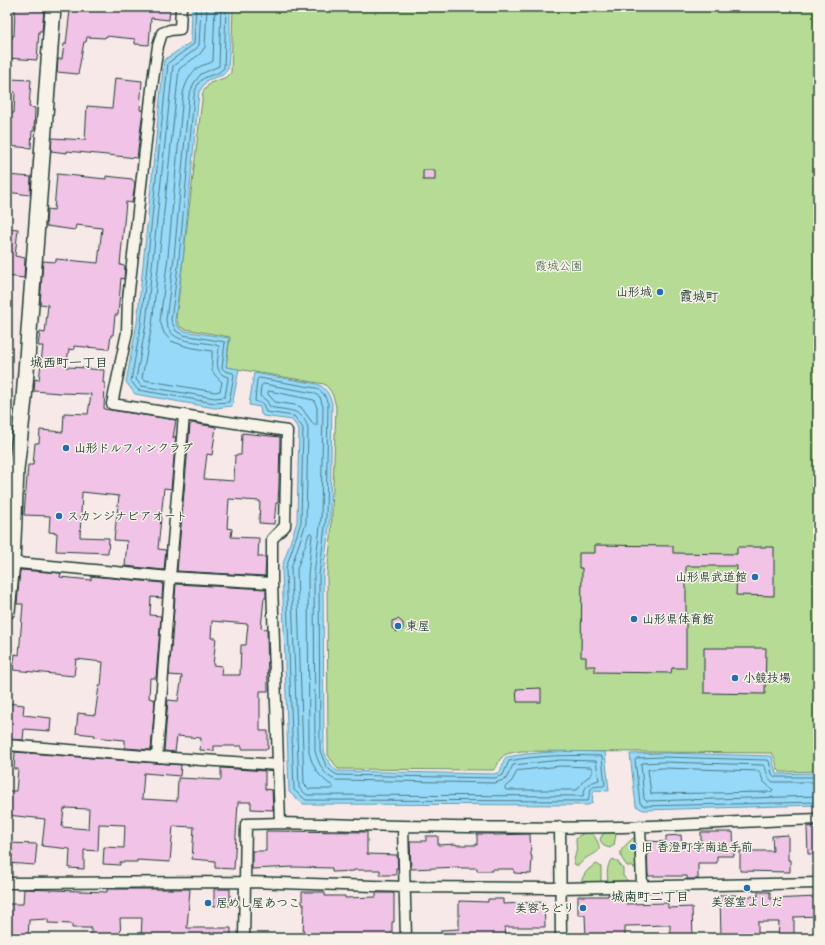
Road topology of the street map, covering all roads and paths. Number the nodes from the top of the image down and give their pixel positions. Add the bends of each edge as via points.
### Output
1 (53, 7) edge
2 (181, 7) edge
3 (184, 414) junction
4 (9, 562) edge
5 (170, 577) junction
6 (272, 584) junction
7 (7, 611) edge
8 (7, 745) edge
9 (157, 757) junction
10 (278, 765) junction
11 (818, 818) edge
12 (280, 823) junction
13 (402, 826) junction
14 (640, 826) junction
15 (560, 828) junction
16 (246, 882) junction
17 (7, 883) edge
18 (818, 883) edge
19 (642, 886) junction
20 (405, 887) junction
21 (560, 888) junction
22 (244, 938) edge
23 (406, 938) edge
24 (560, 938) edge

1 - 4 street via 24,399
2 - 3 street via 180,29 162,33 158,46 128,298 127,332 112,404
3 - 5 street
3 - 6 street via 287,431 285,526 272,539
4 - 5 street
4 - 7 street
5 - 6 street
5 - 9 street
6 - 10 street
8 - 9 street
9 - 10 street
10 - 12 street
11 - 14 street
12 - 13 street
12 - 16 street via 246,824
13 - 15 street
13 - 20 street
14 - 15 street
14 - 19 street
15 - 21 street
16 - 17 street
16 - 20 street
16 - 22 street
18 - 19 street
19 - 21 street
20 - 21 street
20 - 23 street
21 - 24 street

